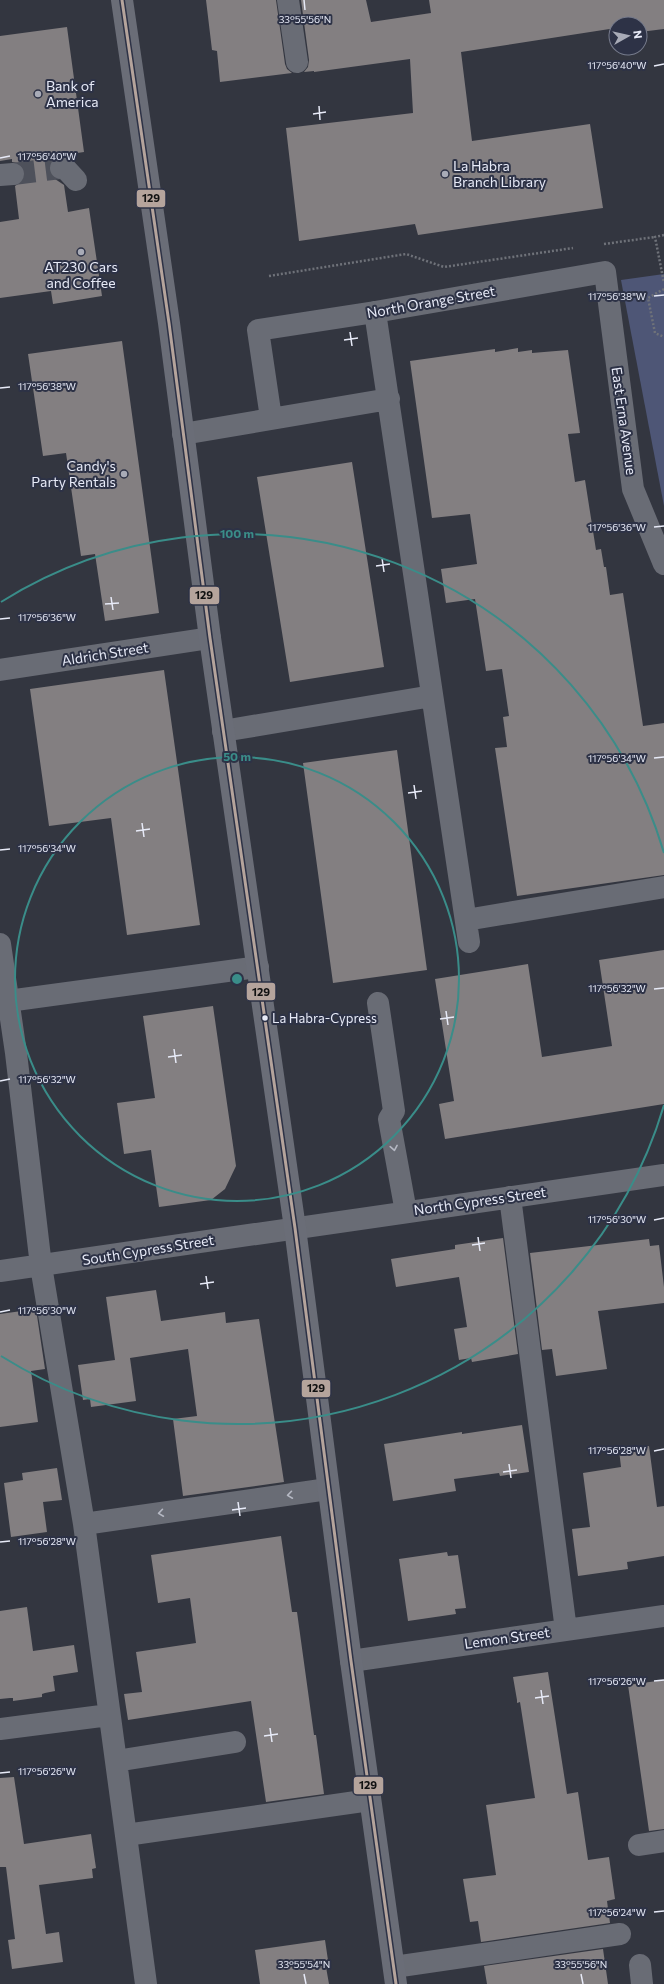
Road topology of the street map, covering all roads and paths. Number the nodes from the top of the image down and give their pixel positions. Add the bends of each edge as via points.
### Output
1 (122, 0) edge
2 (288, 0) edge
3 (297, 62) dead end
4 (664, 235) edge
5 (655, 237) junction
6 (603, 244) dead end
7 (580, 247) dead end
8 (604, 272) joint
9 (269, 276) dead end
10 (664, 283) edge
11 (664, 289) edge
12 (375, 312) junction
13 (664, 337) edge
14 (389, 399) junction
15 (271, 418) junction
16 (183, 434) junction
17 (664, 564) edge
18 (210, 638) junction
19 (0, 670) edge
20 (432, 696) junction
21 (223, 731) junction
22 (664, 887) edge
23 (466, 920) junction
24 (469, 942) dead end
25 (0, 944) edge
26 (258, 967) junction
27 (8, 1001) junction
28 (378, 1003) dead end
29 (664, 1175) edge
30 (510, 1197) junction
31 (413, 1211) junction
32 (295, 1228) junction
33 (41, 1266) junction
34 (0, 1271) edge
35 (328, 1489) junction
36 (84, 1524) junction
37 (664, 1616) edge
38 (566, 1630) junction
39 (351, 1661) junction
40 (109, 1715) junction
41 (0, 1729) edge
42 (235, 1742) dead end
43 (116, 1761) junction
44 (370, 1800) junction
45 (126, 1835) junction
46 (664, 1841) edge
47 (639, 1845) dead end
48 (620, 1934) dead end
49 (395, 1976) edge
50 (146, 1984) edge

1 - 16 main road
2 - 3 street
4 - 5 path
5 - 6 path
5 - 10 path
7 - 9 path via 444,267 406,254
8 - 12 street, North Orange Street
8 - 17 street, East Erna Avenue via 633,489
11 - 13 path via 648,298 655,333
12 - 14 street
12 - 15 street, North Orange Street via 258,330
14 - 15 street
14 - 20 street
15 - 16 street
16 - 18 main road
18 - 19 street, Aldrich Street
18 - 21 main road
20 - 21 street
20 - 23 street
21 - 26 main road
22 - 23 street
23 - 24 street
25 - 27 street
26 - 27 street
26 - 32 main road
27 - 33 street
28 - 31 street via 394,1111 389,1118
29 - 30 street, North Cypress Street
30 - 31 street, North Cypress Street
30 - 38 street
31 - 32 street, North Cypress Street
32 - 33 street, South Cypress Street
32 - 35 main road
33 - 34 street, South Cypress Street
33 - 36 street
35 -> 36 street
35 - 39 main road
36 - 40 street
37 - 38 street, Lemon Street
38 - 39 street, Lemon Street
39 - 44 main road
40 - 41 street
40 - 43 street
42 - 43 street
43 - 45 street
44 - 45 street
44 - 49 main road
45 - 50 street
46 - 47 street
48 - 49 street

